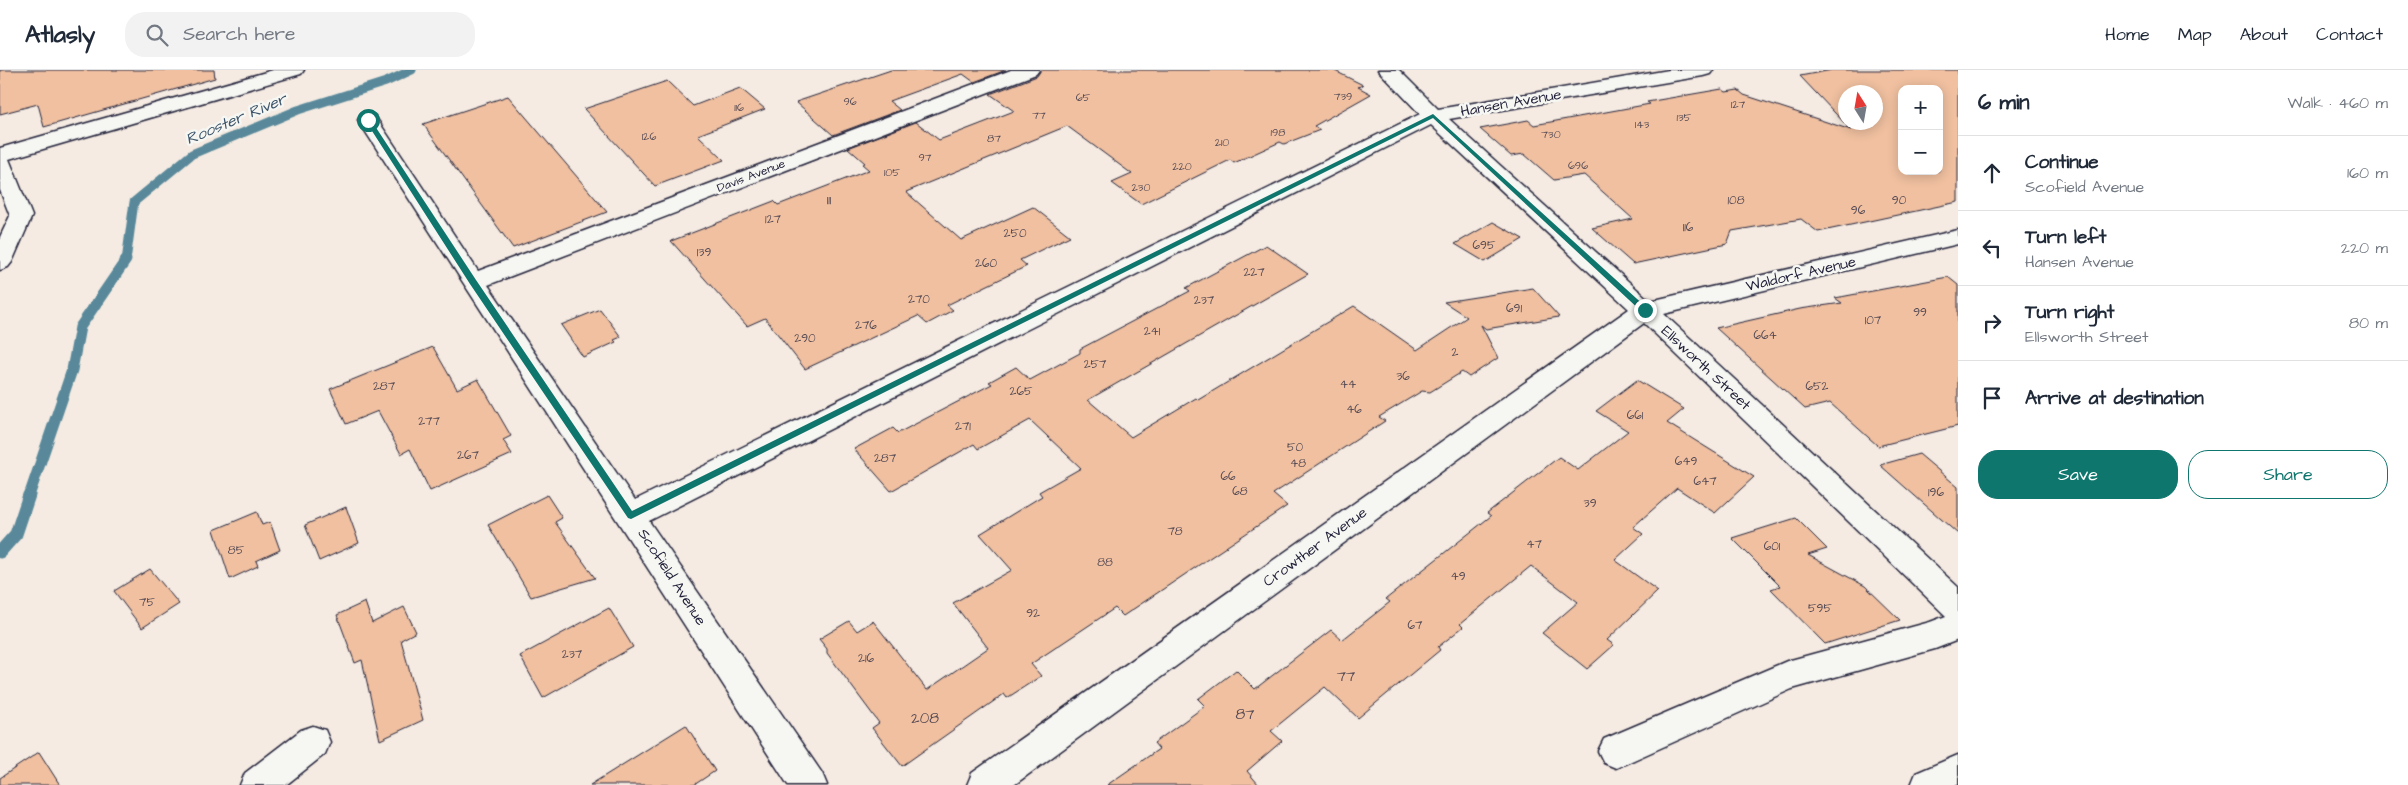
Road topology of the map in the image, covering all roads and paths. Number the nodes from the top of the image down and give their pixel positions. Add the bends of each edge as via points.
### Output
1 (294, 70) edge
2 (1029, 70) edge
3 (1388, 70) edge
4 (1703, 70) edge
5 (1433, 116) junction
6 (368, 120) dead end
7 (0, 155) edge
8 (0, 162) edge
9 (22, 216) junction
10 (0, 226) edge
11 (1958, 237) edge
12 (0, 262) edge
13 (473, 282) junction
14 (1645, 310) junction
15 (631, 516) junction
16 (1958, 606) edge
17 (1958, 624) edge
18 (313, 742) dead end
19 (1616, 751) dead end
20 (1958, 772) edge
21 (258, 785) edge
22 (809, 785) edge
23 (985, 785) edge
24 (1929, 785) edge

1 - 7 street
2 - 13 street, Davis Avenue
3 - 5 street, Ellsworth Street
4 - 5 street, Hansen Avenue
5 - 14 street, Ellsworth Street
5 - 15 street, Hansen Avenue
6 - 13 street, Scofield Avenue
8 - 9 street
9 - 10 street
9 - 12 street
11 - 14 street, Waldorf Avenue
13 - 15 street, Scofield Avenue
14 - 16 street, Ellsworth Street
14 - 23 street, Crowther Avenue
15 - 22 street, Scofield Avenue
17 - 19 street via 1935,635 1766,684
18 - 21 street
20 - 24 street

